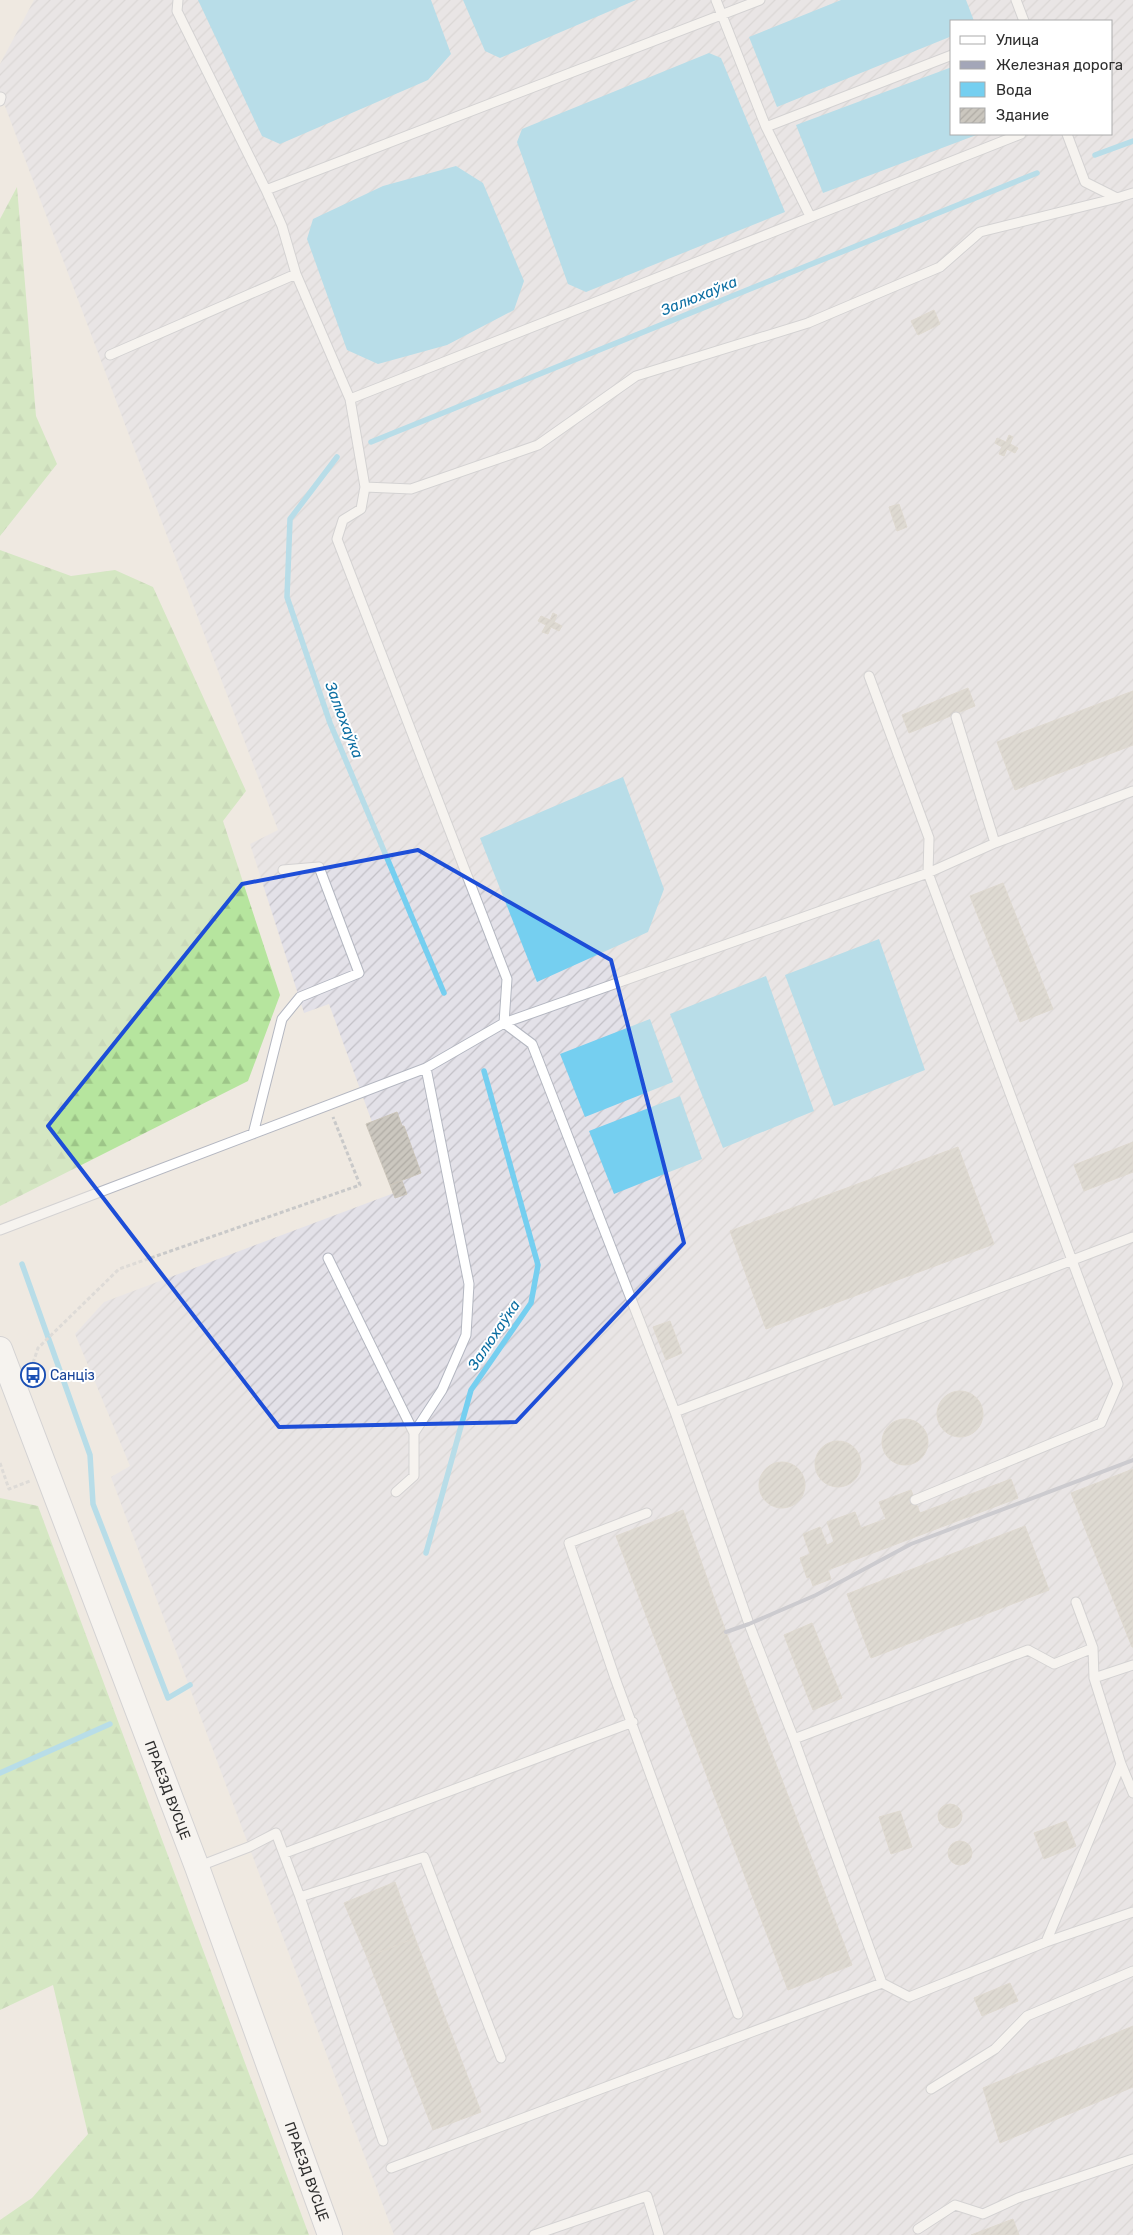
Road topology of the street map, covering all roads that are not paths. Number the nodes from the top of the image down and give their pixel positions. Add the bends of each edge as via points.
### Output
1 (178, 0) edge
2 (716, 0) edge
3 (760, 0) edge
4 (1016, 0) edge
5 (721, 15) junction
6 (1024, 20) edge
7 (950, 56) edge
8 (766, 127) junction
9 (1018, 135) edge
10 (1067, 135) edge
11 (266, 190) junction
12 (1133, 193) edge
13 (1117, 198) junction
14 (810, 216) junction
15 (296, 274) junction
16 (110, 355) dead end
17 (350, 399) junction
18 (365, 487) junction
19 (869, 676) dead end
20 (956, 717) dead end
21 (1133, 791) edge
22 (995, 843) junction
23 (283, 870) dead end
24 (928, 873) junction
25 (504, 1023) junction
26 (426, 1068) junction
27 (253, 1134) junction
28 (0, 1230) edge
29 (1133, 1238) edge
30 (328, 1258) dead end
31 (1072, 1260) junction
32 (1, 1356) edge
33 (674, 1412) junction
34 (414, 1433) junction
35 (396, 1492) dead end
36 (915, 1500) dead end
37 (647, 1513) dead end
38 (1076, 1602) dead end
39 (1093, 1648) junction
40 (1133, 1665) edge
41 (1094, 1678) junction
42 (633, 1722) junction
43 (794, 1739) junction
44 (1121, 1764) junction
45 (1133, 1793) edge
46 (285, 1853) junction
47 (197, 1867) junction
48 (300, 1897) junction
49 (1133, 1912) edge
50 (1046, 1942) junction
51 (1133, 1971) edge
52 (882, 1983) junction
53 (738, 2014) dead end
54 (500, 2058) dead end
55 (931, 2089) dead end
56 (383, 2141) dead end
57 (1133, 2159) edge
58 (391, 2168) dead end
59 (918, 2229) dead end
60 (330, 2235) edge
61 (534, 2235) edge
62 (660, 2235) edge

1 - 11 lane via 177,11
2 - 5 lane
3 - 5 lane
4 - 6 lane
5 - 8 lane
5 - 11 lane
7 - 8 lane
8 - 14 lane
9 - 14 lane
10 - 13 lane via 1085,182
11 - 15 lane via 282,226
12 - 13 lane
13 - 18 lane via 980,232 940,267 808,323 636,376 538,445 411,489
14 - 17 lane
15 - 16 lane
15 - 17 lane
17 - 18 lane
18 - 25 lane via 361,509 343,520 337,539 507,979
19 - 24 lane via 929,838
20 - 22 lane
21 - 22 lane
22 - 24 lane
23 - 27 lane via 320,867 358,973 300,997 282,1019
24 - 25 lane
24 - 31 lane
25 - 26 lane
25 - 33 lane via 532,1044
26 - 27 lane
26 - 34 lane via 469,1284 466,1335 442,1390
27 - 28 lane
29 - 31 lane
30 - 34 lane
31 - 33 lane
31 - 36 lane via 1118,1384 1101,1424
32 - 47 street, ПРАЕЗД ВУСЦЕ
33 - 43 lane via 749,1624
34 - 35 lane via 414,1476
37 - 42 lane via 569,1543
38 - 39 lane
39 - 41 lane
39 - 43 lane via 1054,1664 1028,1650
40 - 41 lane
41 - 44 lane
42 - 46 lane
42 - 53 lane
43 - 52 lane
44 - 45 lane
44 - 50 lane
46 - 47 lane via 276,1833
46 - 48 lane
47 - 60 street, ПРАЕЗД ВУСЦЕ
48 - 54 lane via 424,1857
48 - 56 lane
49 - 50 lane
50 - 52 lane via 909,1997
51 - 55 lane via 1027,2016 995,2048
52 - 58 lane
57 - 59 lane via 1018,2198 983,2214 955,2205
61 - 62 lane via 647,2196

